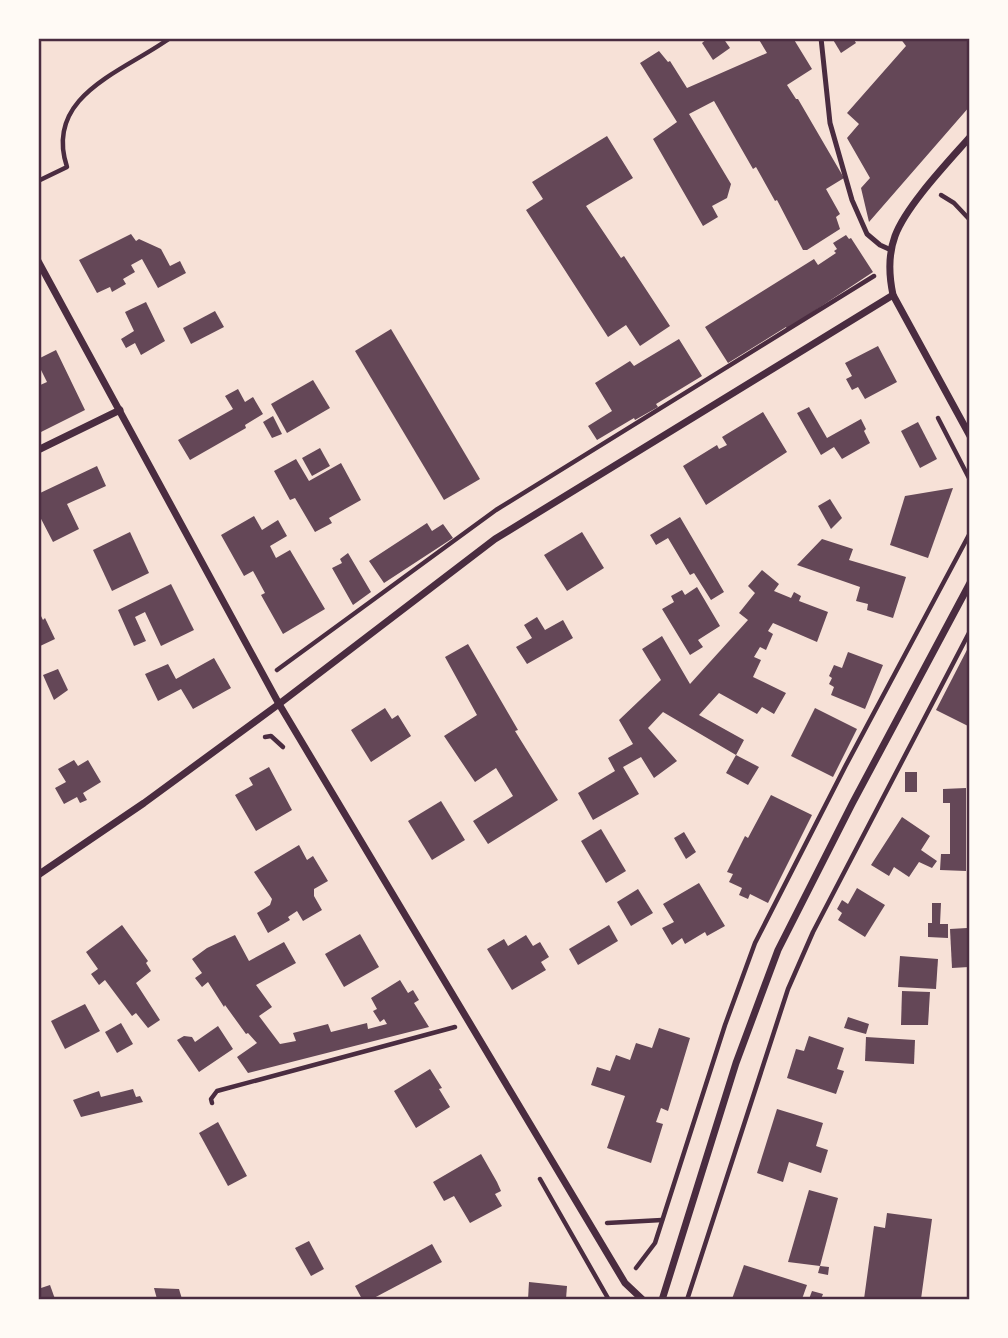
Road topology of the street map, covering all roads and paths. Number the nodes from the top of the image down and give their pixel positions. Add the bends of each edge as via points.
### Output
1 (170, 38) edge
2 (821, 38) edge
3 (970, 137) edge
4 (38, 181) edge
5 (928, 186) junction
6 (970, 220) edge
7 (891, 250) junction
8 (38, 261) edge
9 (875, 271) dead end
10 (893, 295) junction
11 (120, 410) junction
12 (970, 436) edge
13 (38, 450) edge
14 (970, 583) edge
15 (970, 631) edge
16 (265, 679) junction
17 (279, 704) junction
18 (261, 739) dead end
19 (288, 756) dead end
20 (38, 875) edge
21 (469, 1023) junction
22 (451, 1028) junction
23 (458, 1040) dead end
24 (212, 1103) dead end
25 (536, 1172) dead end
26 (662, 1220) dead end
27 (590, 1224) junction
28 (609, 1300) edge
29 (643, 1300) edge
30 (662, 1300) edge
31 (687, 1300) edge

1 - 4 path via 87,90 64,125 67,167
2 - 7 lane via 830,123 852,200 867,234
3 - 5 street
5 - 6 path
5 - 7 street via 899,226
7 - 10 street
8 - 11 street
9 - 16 path via 872,278 496,510
10 - 12 street
10 - 17 street via 495,539
11 - 13 street
11 - 16 street
14 - 30 street via 778,950 736,1063
15 - 31 path via 813,932 788,989
16 - 17 street
17 - 20 street
17 - 21 street
18 - 19 path via 276,739
21 - 22 path
21 - 27 street
22 - 23 path
22 - 24 path via 217,1091
25 - 28 path
26 - 27 path
27 - 29 street via 625,1283

